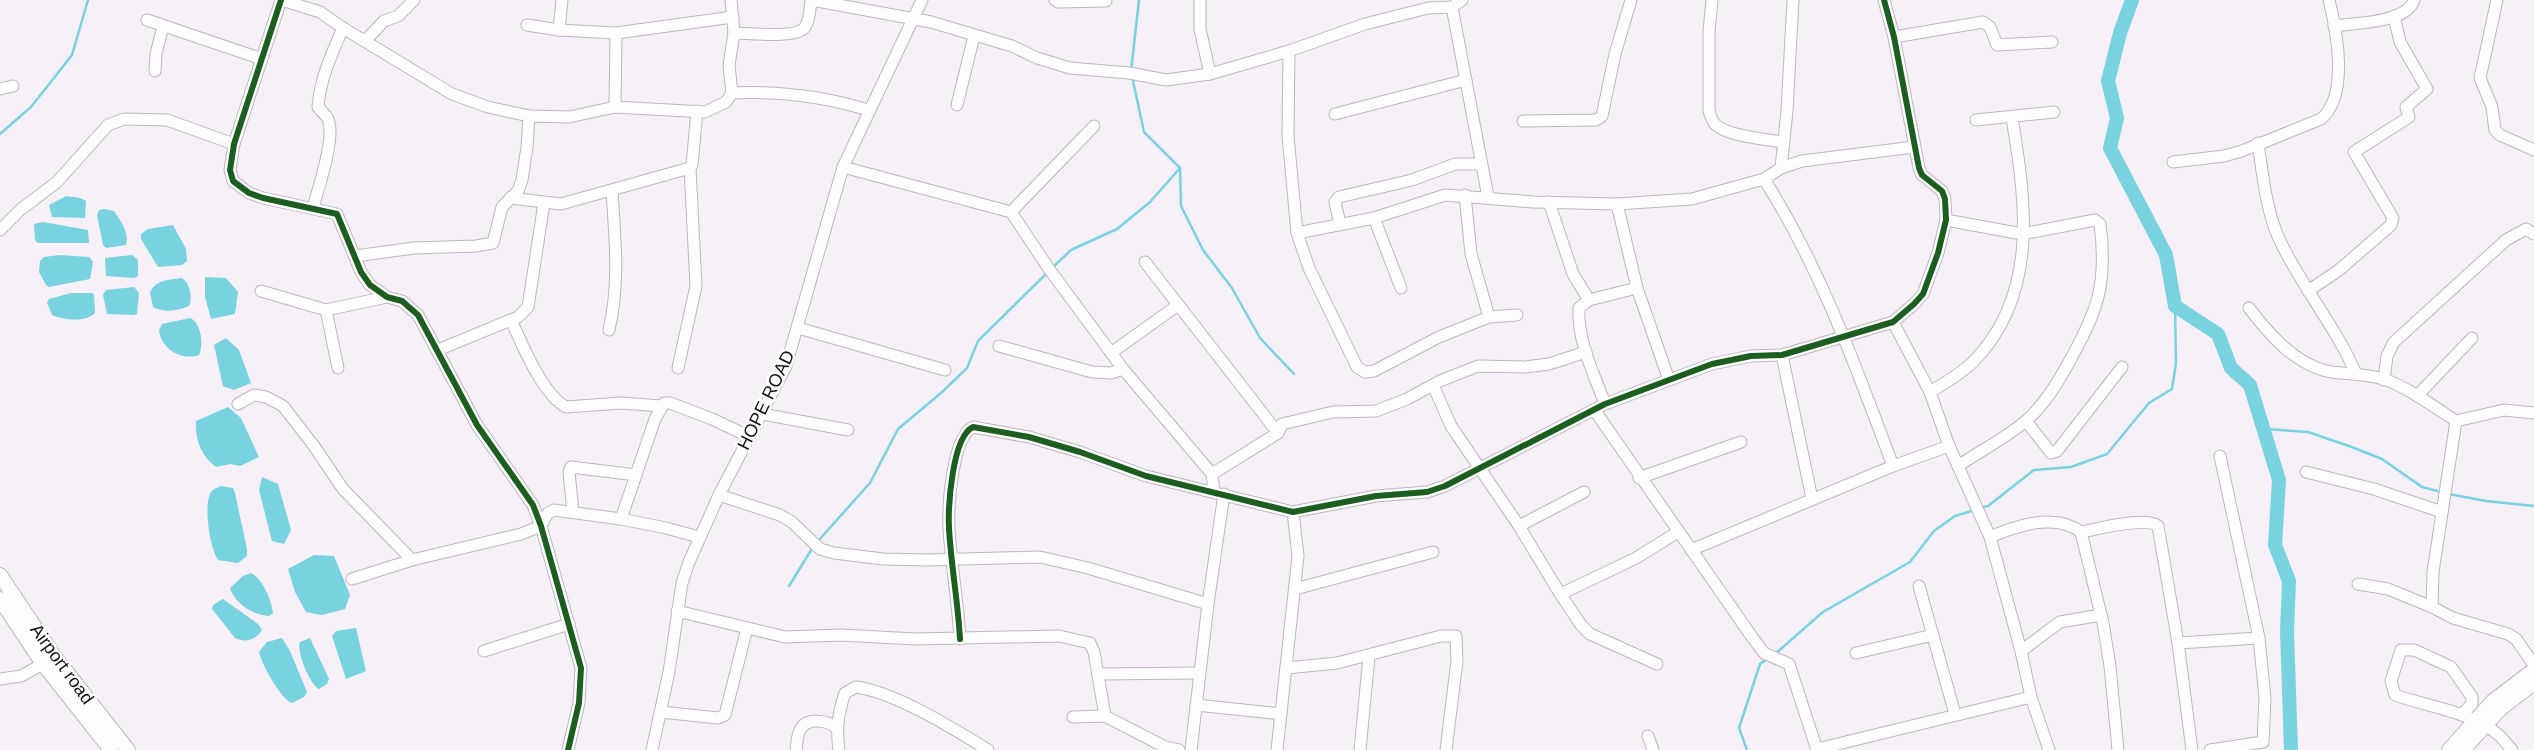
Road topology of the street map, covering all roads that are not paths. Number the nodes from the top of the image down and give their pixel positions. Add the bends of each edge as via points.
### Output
1 (282, 0) edge
2 (414, 0) edge
3 (562, 0) edge
4 (731, 0) edge
5 (812, 0) edge
6 (922, 0) edge
7 (1055, 0) edge
8 (1200, 0) edge
9 (1462, 0) edge
10 (1631, 0) edge
11 (1712, 0) edge
12 (1793, 0) edge
13 (1884, 0) edge
14 (2329, 0) edge
15 (2414, 0) edge
16 (2498, 0) edge
17 (1106, 1) edge
18 (1426, 4) edge
19 (1452, 7) junction
20 (2394, 16) junction
21 (733, 17) junction
22 (914, 18) junction
23 (147, 20) dead end
24 (163, 26) junction
25 (527, 26) dead end
26 (2334, 26) junction
27 (343, 28) junction
28 (559, 30) junction
29 (616, 32) junction
30 (734, 33) junction
31 (974, 36) junction
32 (1894, 37) junction
33 (365, 42) junction
34 (2052, 42) dead end
35 (1289, 51) junction
36 (262, 58) junction
37 (155, 71) dead end
38 (1210, 74) junction
39 (1466, 80) junction
40 (13, 86) dead end
41 (0, 89) edge
42 (732, 93) junction
43 (957, 105) dead end
44 (615, 107) junction
45 (868, 110) junction
46 (697, 111) junction
47 (2054, 112) dead end
48 (1335, 114) dead end
49 (529, 116) junction
50 (2012, 118) junction
51 (1976, 120) dead end
52 (1523, 121) dead end
53 (1094, 126) dead end
54 (1782, 142) junction
55 (234, 144) junction
56 (2258, 144) junction
57 (1914, 147) junction
58 (2534, 150) edge
59 (2173, 162) dead end
60 (1481, 164) junction
61 (843, 167) junction
62 (690, 168) junction
63 (1781, 168) junction
64 (1764, 179) junction
65 (612, 191) junction
66 (1465, 196) junction
67 (1488, 197) junction
68 (510, 198) junction
69 (1549, 202) junction
70 (544, 203) junction
71 (1618, 204) junction
72 (313, 208) junction
73 (1011, 212) junction
74 (1374, 218) junction
75 (1946, 220) junction
76 (1340, 224) junction
77 (0, 230) edge
78 (1296, 233) junction
79 (2022, 234) junction
80 (2534, 234) edge
81 (355, 256) junction
82 (1144, 262) dead end
83 (1401, 288) dead end
84 (1636, 288) junction
85 (261, 291) dead end
86 (2308, 291) junction
87 (387, 297) junction
88 (1589, 300) junction
89 (1178, 305) junction
90 (2248, 308) dead end
91 (326, 310) junction
92 (1517, 315) dead end
93 (1489, 317) junction
94 (512, 320) junction
95 (1893, 322) junction
96 (798, 328) junction
97 (609, 330) dead end
98 (1845, 336) junction
99 (2472, 338) dead end
100 (999, 346) dead end
101 (438, 350) junction
102 (1586, 352) junction
103 (1111, 353) junction
104 (1782, 355) junction
105 (2122, 367) dead end
106 (338, 368) dead end
107 (678, 368) dead end
108 (1123, 369) junction
109 (945, 370) dead end
110 (2356, 374) junction
111 (1668, 380) junction
112 (2384, 380) junction
113 (1433, 385) junction
114 (1930, 392) junction
115 (2417, 396) junction
116 (238, 404) dead end
117 (1606, 404) junction
118 (661, 406) junction
119 (1595, 411) junction
120 (2534, 413) edge
121 (762, 414) junction
122 (2026, 421) junction
123 (2456, 421) junction
124 (848, 430) dead end
125 (1278, 433) junction
126 (748, 436) junction
127 (1741, 442) dead end
128 (1949, 446) junction
129 (2220, 456) dead end
130 (1892, 466) junction
131 (1958, 466) junction
132 (1478, 468) junction
133 (2306, 472) dead end
134 (1212, 474) junction
135 (636, 475) junction
136 (1639, 478) junction
137 (1584, 492) dead end
138 (1219, 493) junction
139 (719, 495) junction
140 (1812, 499) junction
141 (533, 505) junction
142 (554, 510) junction
143 (573, 512) junction
144 (1293, 512) junction
145 (2442, 512) junction
146 (621, 518) junction
147 (541, 526) junction
148 (1519, 526) junction
149 (1678, 532) junction
150 (2081, 532) junction
151 (1990, 537) junction
152 (699, 538) junction
153 (1691, 550) junction
154 (1433, 552) dead end
155 (412, 560) junction
156 (954, 560) junction
157 (0, 575) edge
158 (352, 579) dead end
159 (2358, 584) dead end
160 (1919, 586) dead end
161 (1295, 589) junction
162 (1559, 592) junction
163 (0, 598) edge
164 (1208, 604) junction
165 (2432, 607) junction
166 (677, 611) junction
167 (2101, 615) junction
168 (569, 624) junction
169 (747, 628) junction
170 (1933, 635) junction
171 (2259, 638) junction
172 (960, 639) junction
173 (2178, 643) junction
174 (484, 651) dead end
175 (2021, 652) junction
176 (1856, 653) dead end
177 (1369, 656) junction
178 (43, 664) junction
179 (1657, 664) dead end
180 (2534, 665) edge
181 (1286, 668) junction
182 (2534, 670) edge
183 (1199, 673) junction
184 (1098, 674) junction
185 (0, 678) edge
186 (2534, 683) edge
187 (2031, 697) junction
188 (1196, 706) junction
189 (661, 712) junction
190 (1281, 714) junction
191 (1955, 714) junction
192 (1105, 716) junction
193 (1073, 717) dead end
194 (2474, 719) junction
195 (836, 728) junction
196 (1648, 736) dead end
197 (112, 750) edge
198 (128, 750) edge
199 (568, 750) edge
200 (652, 750) edge
201 (796, 750) edge
202 (839, 750) edge
203 (988, 750) edge
204 (1179, 750) edge
205 (1191, 750) edge
206 (1277, 750) edge
207 (1360, 750) edge
208 (1446, 750) edge
209 (1653, 750) edge
210 (1817, 750) edge
211 (2049, 750) edge
212 (2118, 750) edge
213 (2192, 750) edge
214 (2210, 750) edge
215 (2449, 750) edge
216 (2463, 750) edge
217 (2512, 750) edge

1 - 27 street via 320,12
1 - 36 street
2 - 33 street via 398,16 384,21
3 - 28 street
4 - 21 street
5 - 22 street
5 - 30 street via 807,25 801,31 789,34
6 - 22 street, HOPE ROAD
7 - 17 street
8 - 38 street via 1200,29
9 - 19 street
10 - 52 street via 1602,116 1596,120
11 - 54 street via 1709,112 1712,119 1724,131
12 - 54 street via 1787,111
13 - 32 street
14 - 26 street
15 - 20 street via 2412,7
16 - 58 street via 2480,78 2492,107 2495,130
18 - 19 street
18 - 35 street
19 - 39 street
20 - 26 street
20 - 86 street via 2400,42 2427,89 2406,106 2409,117 2354,152 2393,218 2392,225 2339,270
21 - 29 street
21 - 30 street
22 - 31 street
22 - 45 street, HOPE ROAD
23 - 24 street
24 - 36 street
24 - 37 street
25 - 28 street
26 - 56 street via 2338,66 2335,94 2328,113 2320,120
27 - 33 street
27 - 72 street via 330,57 319,96 318,107 328,118 330,126
28 - 29 street
29 - 44 street
30 - 42 street via 729,65
31 - 38 street via 1012,46 1054,64 1086,70 1166,80
31 - 43 street
32 - 34 street via 1982,22 1990,27 1997,46
32 - 57 street
33 - 49 street via 452,94 488,108
35 - 38 street
35 - 78 street via 1288,136
36 - 55 street
39 - 48 street
39 - 60 street
40 - 41 street
42 - 45 street via 767,91 810,96
42 - 46 street via 717,108
44 - 46 street
44 - 49 street via 569,117
45 - 61 street, HOPE ROAD
46 - 62 street
47 - 50 street
49 - 68 street via 524,169 518,191
50 - 51 street
50 - 79 street via 2022,178
53 - 73 street
54 - 63 street
55 - 72 street via 230,170 233,181 240,188 263,198
55 - 77 street via 167,120 124,118 108,125 57,182
56 - 59 street via 2224,156
56 - 86 street via 2267,198 2279,239
57 - 63 street via 1819,159
57 - 75 street via 1922,175 1942,191
60 - 67 street
60 - 76 street via 1455,164 1412,180 1339,197 1335,202
61 - 73 street
61 - 96 street, HOPE ROAD
62 - 65 street
62 - 107 street via 696,286
63 - 64 street
64 - 71 street via 1692,199
64 - 98 street via 1815,269
65 - 70 street via 561,204
65 - 97 street via 616,301
66 - 67 street
66 - 74 street via 1444,195
66 - 93 street via 1471,254
67 - 69 street
68 - 70 street
68 - 81 street via 502,207 493,243
69 - 71 street
69 - 88 street via 1573,274
70 - 94 street via 528,307
71 - 84 street
72 - 81 street via 338,214
73 - 103 street
74 - 76 street
74 - 83 street
75 - 79 street
75 - 95 street via 1938,253 1922,294
76 - 78 street
78 - 93 street via 1308,268 1335,323 1357,367 1365,372 1374,371 1439,337
79 - 114 street via 2018,284 2004,318 1973,362
79 - 122 street via 2095,220 2100,224 2104,256 2101,284 2089,326 2059,380
80 - 112 street via 2526,229 2506,240 2394,342 2387,356
81 - 87 street via 370,285
82 - 89 street
84 - 88 street
84 - 111 street
85 - 91 street
86 - 110 street via 2333,329
87 - 91 street
87 - 101 street via 411,307
88 - 102 street via 1580,308 1579,317
89 - 103 street
89 - 125 street
90 - 110 street via 2300,360 2322,370
91 - 106 street
92 - 93 street
94 - 101 street
94 - 118 street via 538,374 560,404 566,407 612,403
95 - 98 street
95 - 114 street
96 - 109 street
96 - 121 street, HOPE ROAD via 786,366
98 - 104 street
98 - 130 street
99 - 115 street
100 - 108 street via 1092,372 1111,373
101 - 141 street via 477,425
102 - 113 street via 1525,368 1478,366
102 - 117 street
103 - 108 street
104 - 111 street via 1751,356 1712,364
104 - 140 street
105 - 122 street via 2057,451 2051,452
108 - 134 street
110 - 112 street
111 - 117 street
112 - 115 street
113 - 125 street via 1376,411 1334,412 1282,424
113 - 132 street via 1451,426
114 - 128 street
115 - 123 street
116 - 155 street via 254,395 266,397 282,406 342,489
117 - 119 street
118 - 126 street via 670,403
118 - 135 street
119 - 132 street
119 - 136 street
120 - 123 street via 2504,410
121 - 124 street
121 - 126 street, HOPE ROAD
122 - 131 street
123 - 145 street
125 - 134 street
126 - 139 street, HOPE ROAD
127 - 136 street
128 - 130 street
128 - 131 street
129 - 171 street
130 - 140 street
131 - 151 street
132 - 144 street via 1427,492 1360,499
132 - 148 street
133 - 145 street
134 - 138 street
135 - 143 street via 571,467
135 - 146 street
136 - 149 street
137 - 148 street
138 - 144 street
138 - 156 street via 1146,476 1029,437 973,427 967,429 962,439 949,498
138 - 164 street
139 - 152 street, HOPE ROAD
139 - 156 street via 792,522 820,549 834,553
140 - 153 street
141 - 142 street
141 - 147 street
142 - 143 street
142 - 147 street via 548,513
143 - 146 street
144 - 161 street via 1298,556
145 - 165 street via 2433,572
146 - 152 street
147 - 155 street via 521,534
147 - 168 street
148 - 162 street
149 - 153 street
149 - 162 street via 1636,558
150 - 151 street via 2068,524 2039,523 2014,527
150 - 167 street
150 - 173 street via 2133,523 2154,523 2158,526
151 - 175 street
152 - 166 street, HOPE ROAD via 682,583
153 - 210 street via 1764,653 1789,664
154 - 161 street
155 - 158 street
156 - 164 street via 1040,557
156 - 172 street
157 - 198 main road, Airport road via 54,656
159 - 165 street via 2388,589
160 - 170 street
161 - 181 street via 1288,628
162 - 179 street via 1590,634
163 - 178 main road, Airport road
164 - 183 street
165 - 180 street via 2453,618 2508,634 2516,639
166 - 169 street
166 - 189 street, HOPE ROAD
167 - 175 street via 2060,622
167 - 212 street via 2110,666
168 - 174 street
168 - 199 street via 581,677 579,703
169 - 172 street via 785,638 851,635
169 - 189 street via 725,715 718,718
170 - 176 street
170 - 191 street
171 - 173 street
171 - 214 street via 2265,698 2263,742
172 - 184 street via 1059,636 1080,639 1090,643
173 - 213 street
175 - 187 street
177 - 181 street via 1323,666
177 - 207 street
177 - 208 street via 1441,636 1456,636 1457,661
178 - 185 street via 21,676
178 - 197 main road, Airport road
181 - 190 street
182 - 194 main road
183 - 184 street
183 - 188 street
184 - 192 street
186 - 194 main road via 2500,709
187 - 191 street
187 - 211 street
188 - 190 street
188 - 205 street
189 - 200 street, HOPE ROAD
190 - 206 street
191 - 210 street
192 - 193 street
192 - 204 street via 1165,747
194 - 194 street via 2472,697 2451,667 2414,650 2401,650 2391,681 2395,695
194 - 215 main road
194 - 216 main road
194 - 217 street via 2501,737
195 - 201 street via 828,722 814,721 803,725
195 - 202 street
195 - 203 street via 846,693 856,687 864,688 955,728
196 - 209 street

